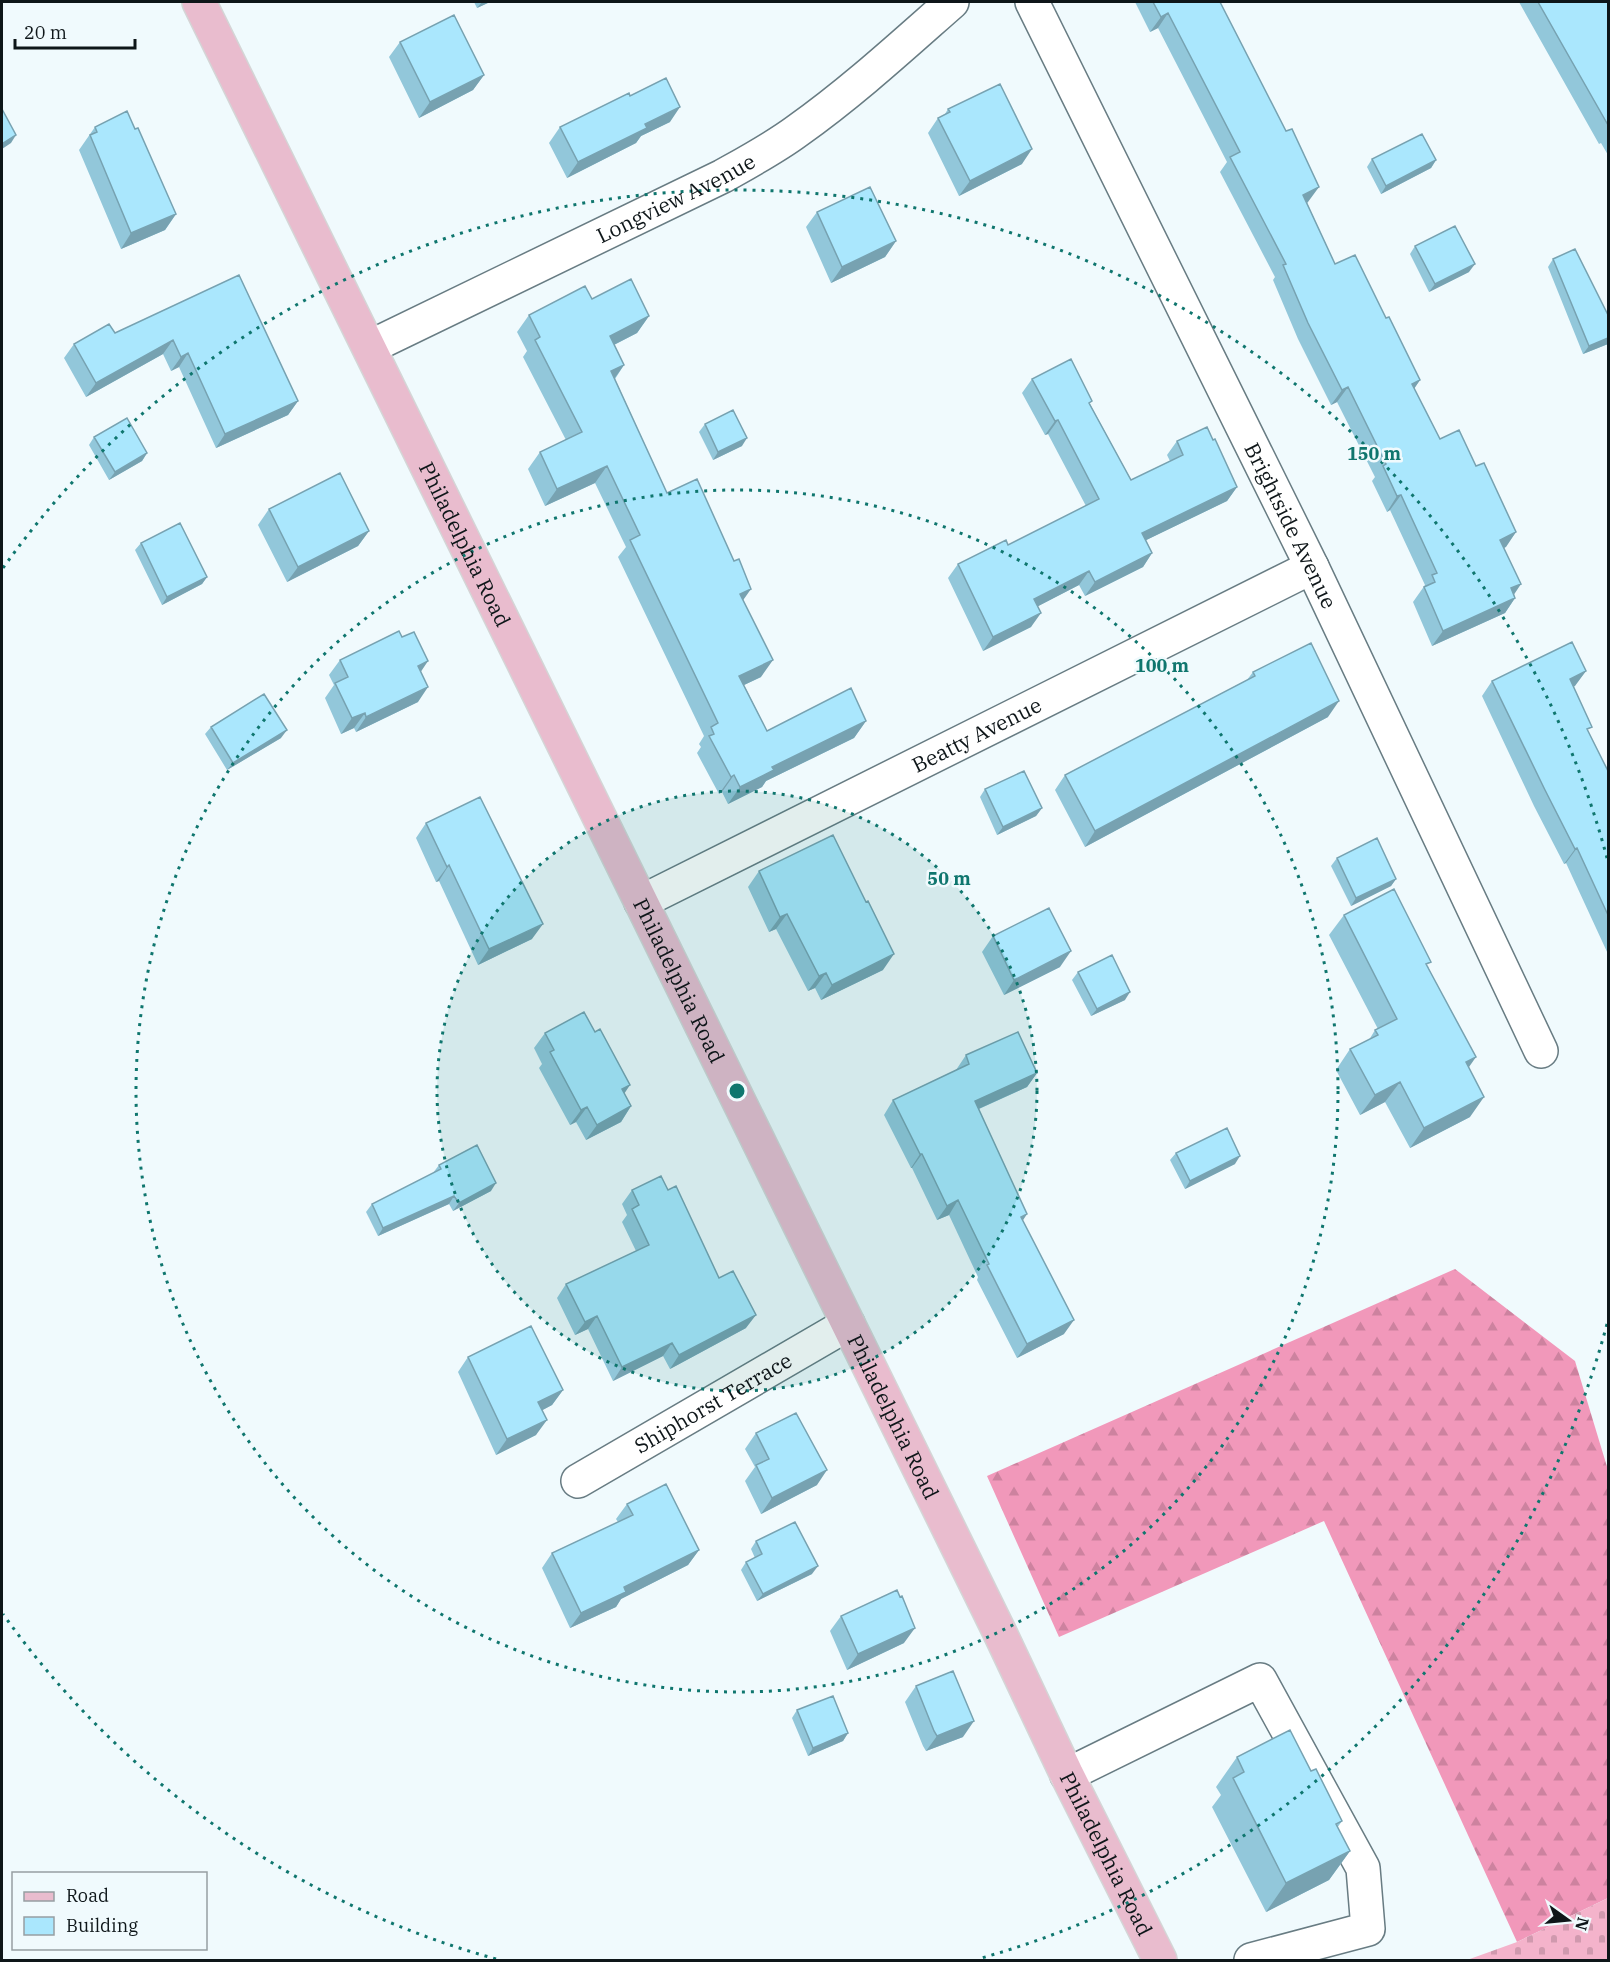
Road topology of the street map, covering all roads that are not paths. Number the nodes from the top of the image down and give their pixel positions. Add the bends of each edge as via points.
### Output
1 (199, 2) edge
2 (950, 2) edge
3 (1032, 2) edge
4 (370, 347) junction
5 (1312, 567) junction
6 (641, 902) junction
7 (1541, 1051) dead end
8 (848, 1324) junction
9 (578, 1481) dead end
10 (1067, 1775) junction
11 (1160, 1960) edge
12 (1251, 1960) edge

1 - 4 main road, Philadelphia Road
2 - 4 street, Longview Avenue via 831,106 761,155
3 - 5 street, Brightside Avenue
4 - 6 main road, Philadelphia Road
5 - 6 street, Beatty Avenue
5 - 7 street, Brightside Avenue
6 - 8 main road, Philadelphia Road
8 - 9 street, Shiphorst Terrace
8 - 10 main road, Philadelphia Road
10 - 11 main road, Philadelphia Road
10 - 12 street via 1260,1680 1363,1868 1368,1929

